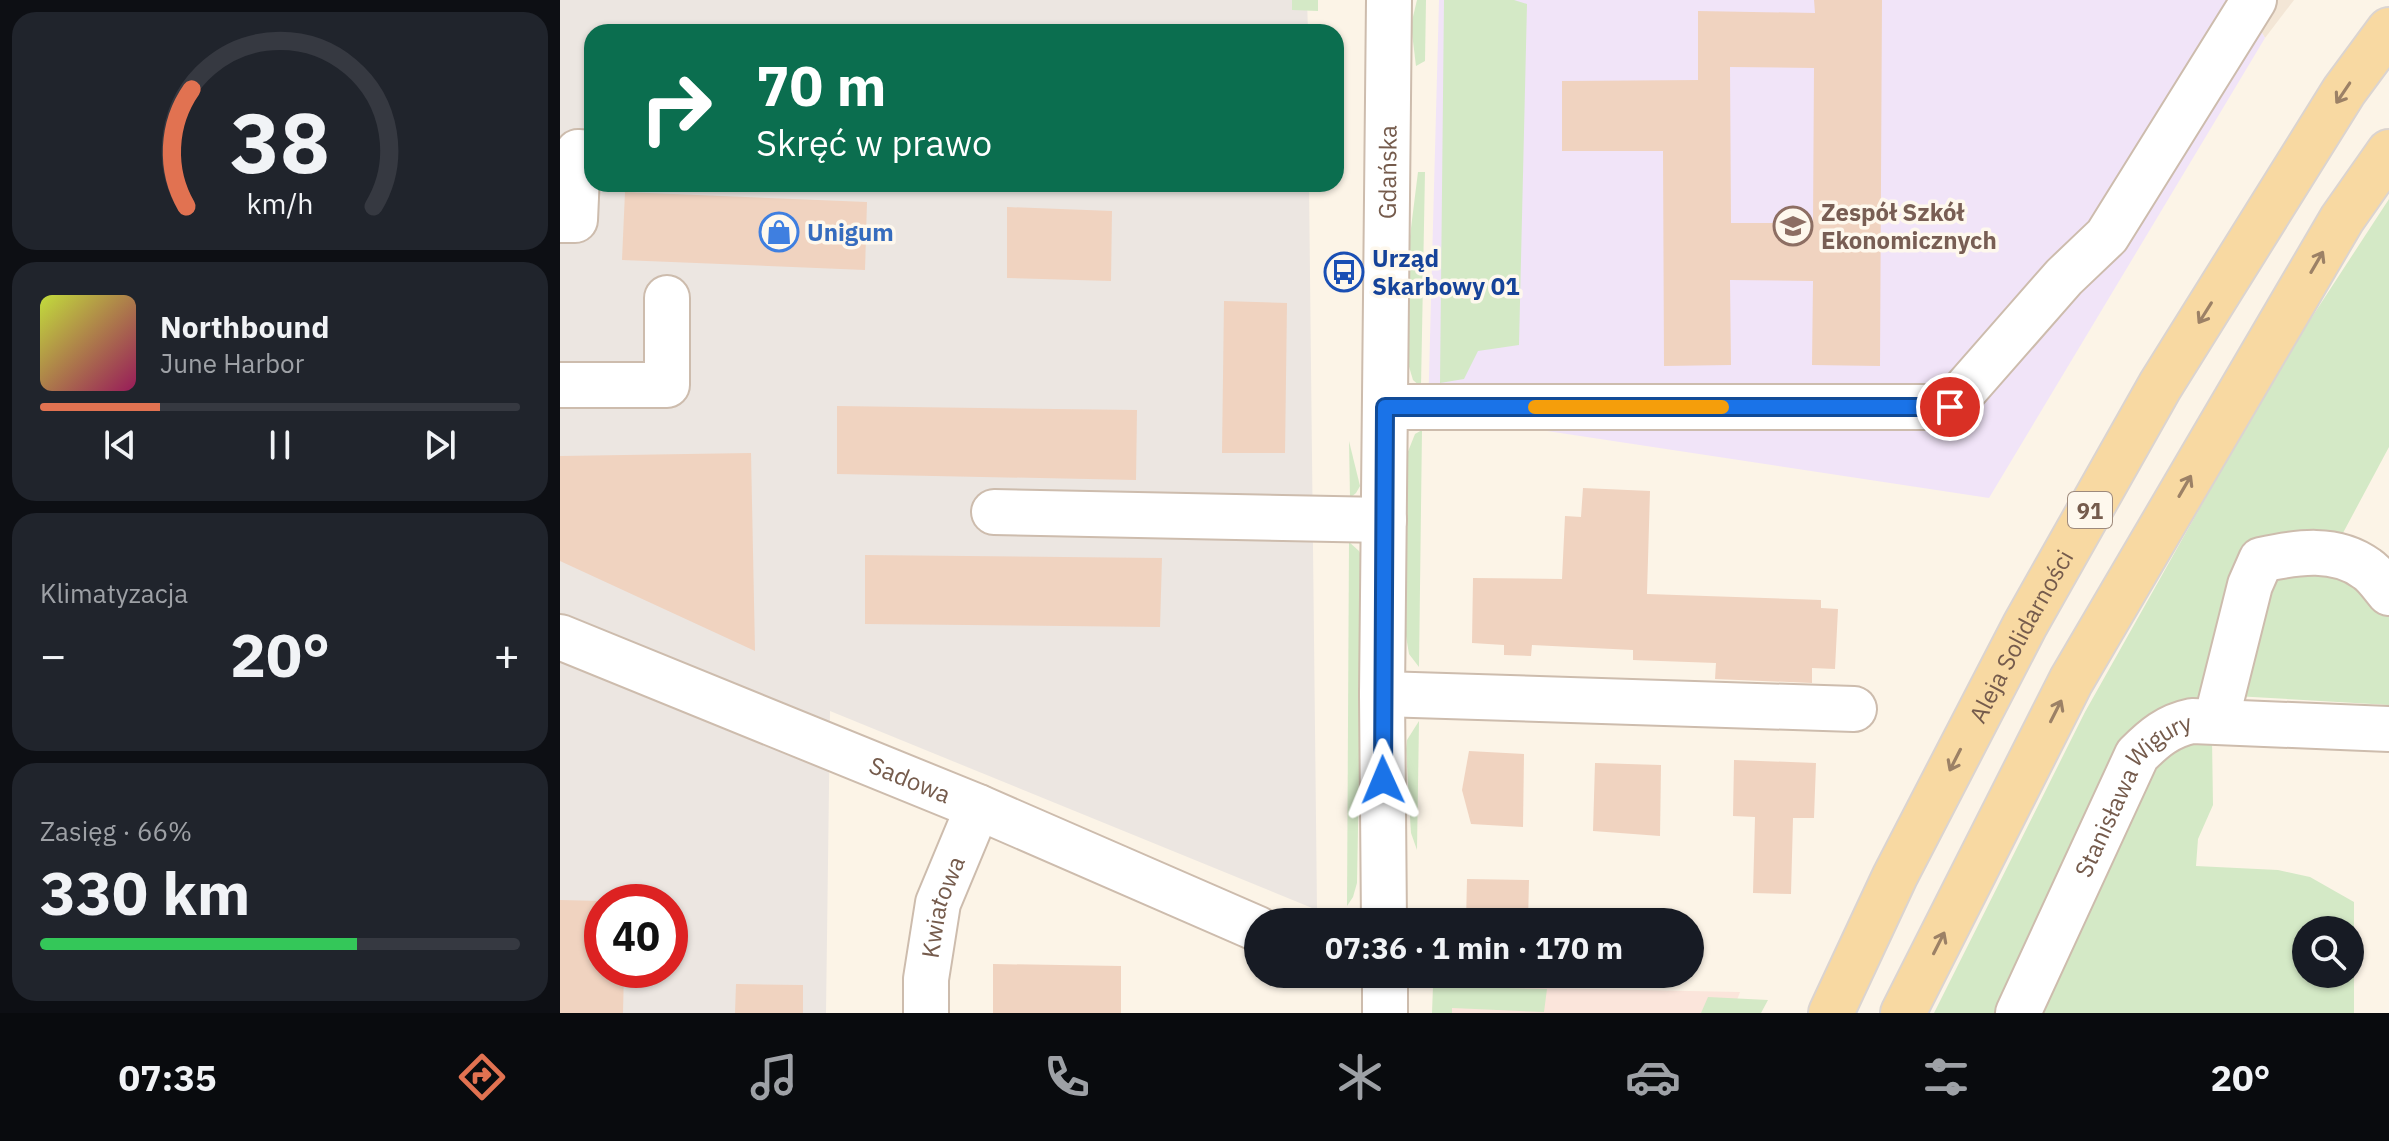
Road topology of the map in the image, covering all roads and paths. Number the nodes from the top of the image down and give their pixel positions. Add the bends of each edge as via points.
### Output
1 (1389, 0) edge
2 (2254, 0) edge
3 (2389, 30) edge
4 (584, 152) edge
5 (2389, 152) edge
6 (560, 220) edge
7 (667, 298) dead end
8 (560, 385) edge
9 (1385, 407) junction
10 (994, 512) dead end
11 (1384, 520) junction
12 (2389, 593) edge
13 (560, 637) edge
14 (1382, 694) junction
15 (1854, 709) dead end
16 (2216, 721) junction
17 (2389, 729) edge
18 (978, 807) junction
19 (1384, 908) edge
20 (1244, 923) edge
21 (1385, 988) edge
22 (926, 1013) edge
23 (1385, 1013) edge
24 (1831, 1013) edge
25 (1903, 1013) edge
26 (2018, 1013) edge

1 - 9 street, Gdańska
2 - 9 street via 2107,236 1950,407
3 -> 24 main road, Aleja Solidarności / 91 via 2344,91 2152,399 2025,625 1895,876
4 - 6 street via 578,152 575,220
25 -> 5 main road via 2071,681 2342,219
7 - 8 street via 667,385
9 - 11 street, Gdańska
10 - 11 street
11 - 14 street, Gdańska
12 - 16 street via 2368,569 2338,554 2294,553 2261,560
13 - 18 street, Sadowa
14 - 15 street
14 - 19 street, Gdańska
16 - 17 street, Stanisława Wigury
16 - 26 street, Stanisława Wigury via 2175,725 2137,755
18 - 20 street, Sadowa
18 - 22 street, Kwiatowa via 938,903
21 - 23 street

